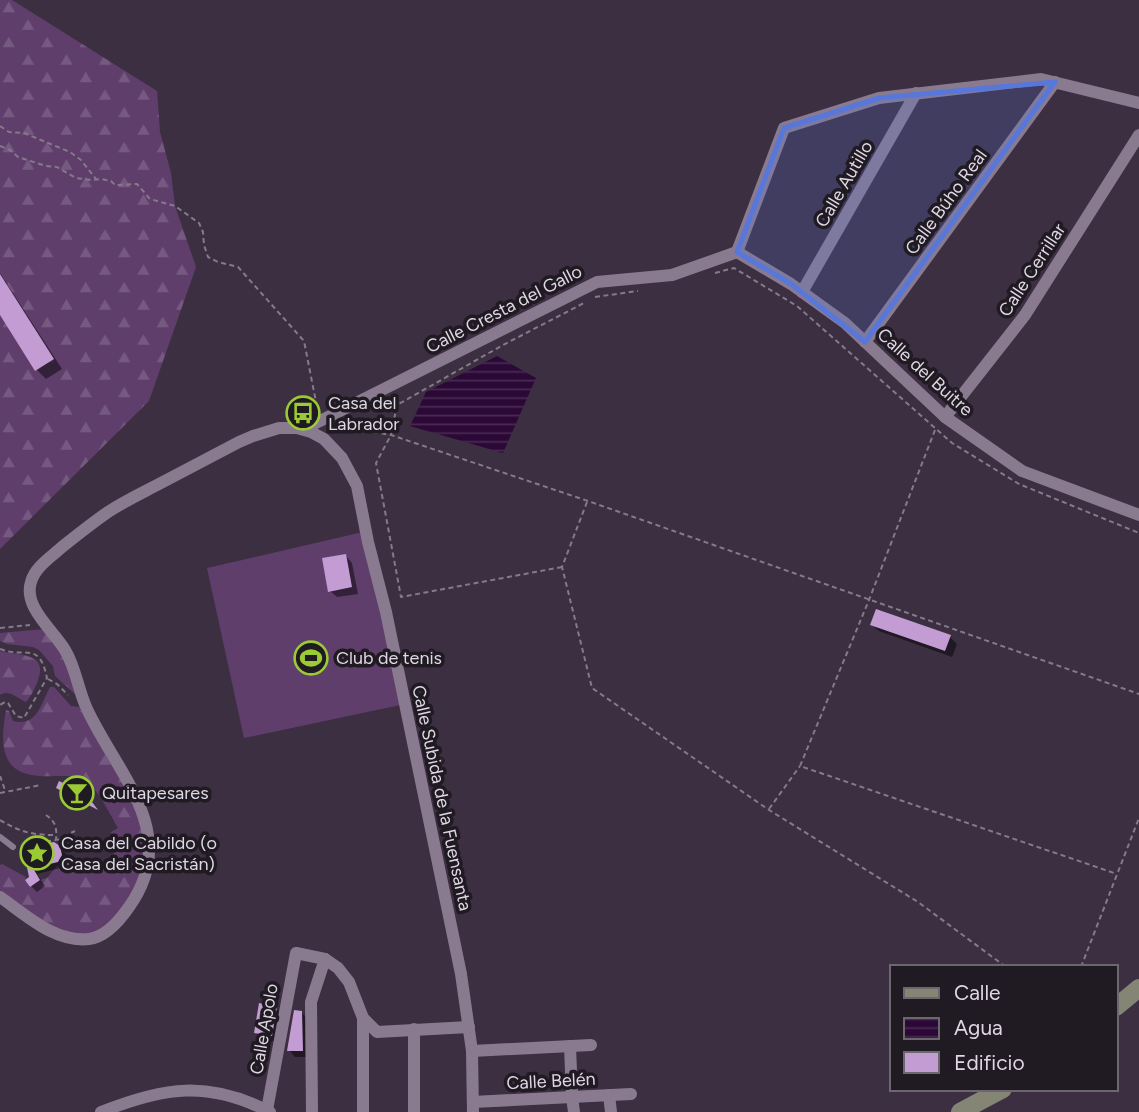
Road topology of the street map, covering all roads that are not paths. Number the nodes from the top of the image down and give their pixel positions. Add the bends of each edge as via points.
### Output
1 (1055, 82) junction
2 (916, 93) junction
3 (1139, 103) edge
4 (1139, 135) edge
5 (737, 253) junction
6 (802, 292) junction
7 (865, 342) junction
8 (945, 417) junction
9 (304, 429) junction
10 (1139, 515) edge
11 (0, 837) edge
12 (13, 847) road end
13 (0, 897) edge
14 (325, 959) junction
15 (1139, 988) edge
16 (1118, 1005) edge
17 (363, 1018) junction
18 (468, 1027) junction
19 (414, 1030) junction
20 (590, 1045) dead end
21 (570, 1046) junction
22 (471, 1051) junction
23 (999, 1091) edge
24 (632, 1094) dead end
25 (609, 1095) junction
26 (572, 1097) junction
27 (473, 1107) edge
28 (269, 1111) edge
29 (101, 1112) edge
30 (312, 1112) edge
31 (363, 1112) edge
32 (414, 1112) edge
33 (574, 1112) edge
34 (611, 1112) edge
35 (960, 1112) edge

1 - 2 street via 1041,79
1 - 3 street
1 - 7 street, Calle Búho Real
2 - 5 street via 879,97 784,128
2 - 6 street, Calle Autillo
4 - 8 street, Calle Cerrillar via 1025,315
5 - 6 street, Calle del Buitre
5 - 9 street, Calle Cresta del Gallo via 672,275 597,282
6 - 7 street, Calle del Buitre
7 - 8 street, Calle del Buitre
8 - 10 street, Calle del Buitre via 1022,471
9 - 13 street via 279,428 246,439 125,502 90,524 33,576 30,599 68,654 93,721 144,816 150,852 144,880 132,903 106,932 91,939 54,933
9 - 18 street, Calle Subida de la Fuensanta via 324,439 357,486 453,935
11 - 12 lane
14 - 17 street via 349,982
14 - 28 street, Calle Apolo via 296,953
14 - 30 street via 311,1002
15 - 16 main road
17 - 19 street via 377,1031
17 - 31 street
18 - 19 street
18 - 22 street, Calle Subida de la Fuensanta
19 - 32 street
20 - 21 street
21 - 22 street
21 - 26 street
22 - 27 street, Calle Subida de la Fuensanta
23 - 35 main road
24 - 25 street, Calle Belén
25 - 26 street, Calle Belén
25 - 34 street
26 - 27 street, Calle Belén
26 - 33 street
28 - 29 street via 222,1093 191,1090 154,1095

